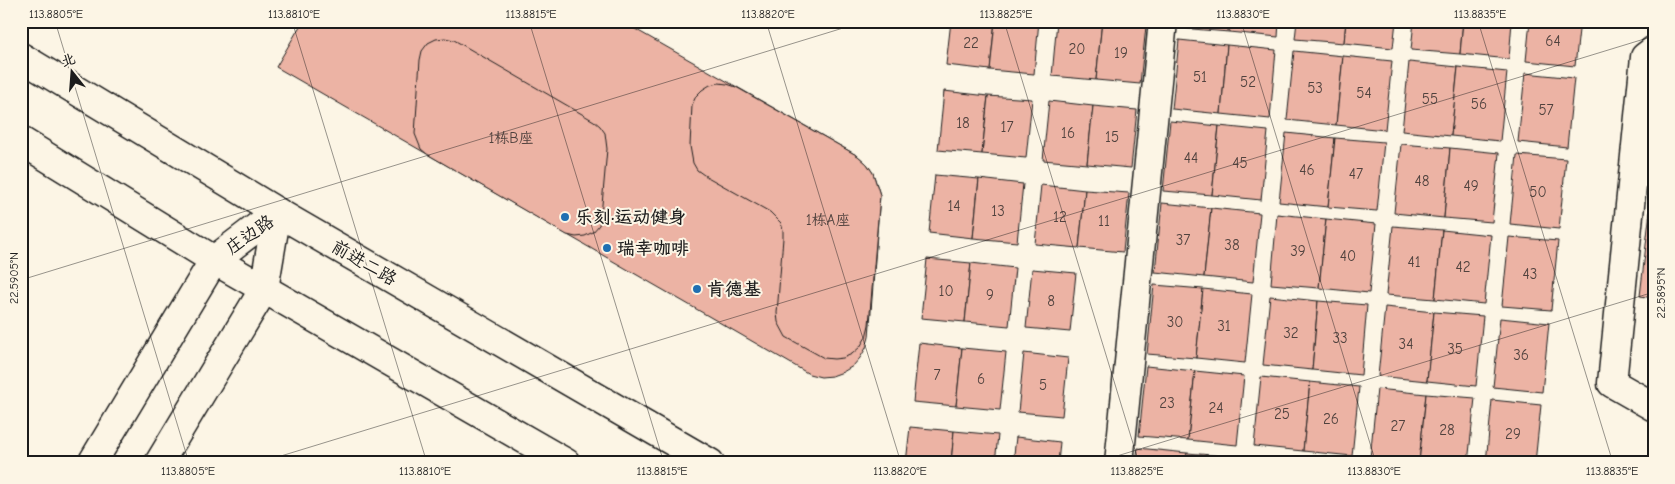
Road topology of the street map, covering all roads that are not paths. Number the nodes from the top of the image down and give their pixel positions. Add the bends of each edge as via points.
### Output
1 (1163, 21) edge
2 (1654, 50) edge
3 (21, 57) edge
4 (21, 141) edge
5 (277, 212) junction
6 (214, 260) junction
7 (264, 289) junction
8 (1654, 407) edge
9 (92, 463) edge
10 (159, 463) edge
11 (566, 463) edge
12 (710, 463) edge
13 (1119, 463) edge

1 - 13 main road
2 - 8 main road via 1645,57 1612,383
3 - 5 main road, 前进二路
4 - 6 main road
5 - 6 main road, 庄边路
5 - 7 main road, 庄边路
5 - 12 main road, 前进二路
6 - 7 main road
6 - 9 main road, 庄边路
7 - 10 main road, 庄边路
7 - 11 main road

